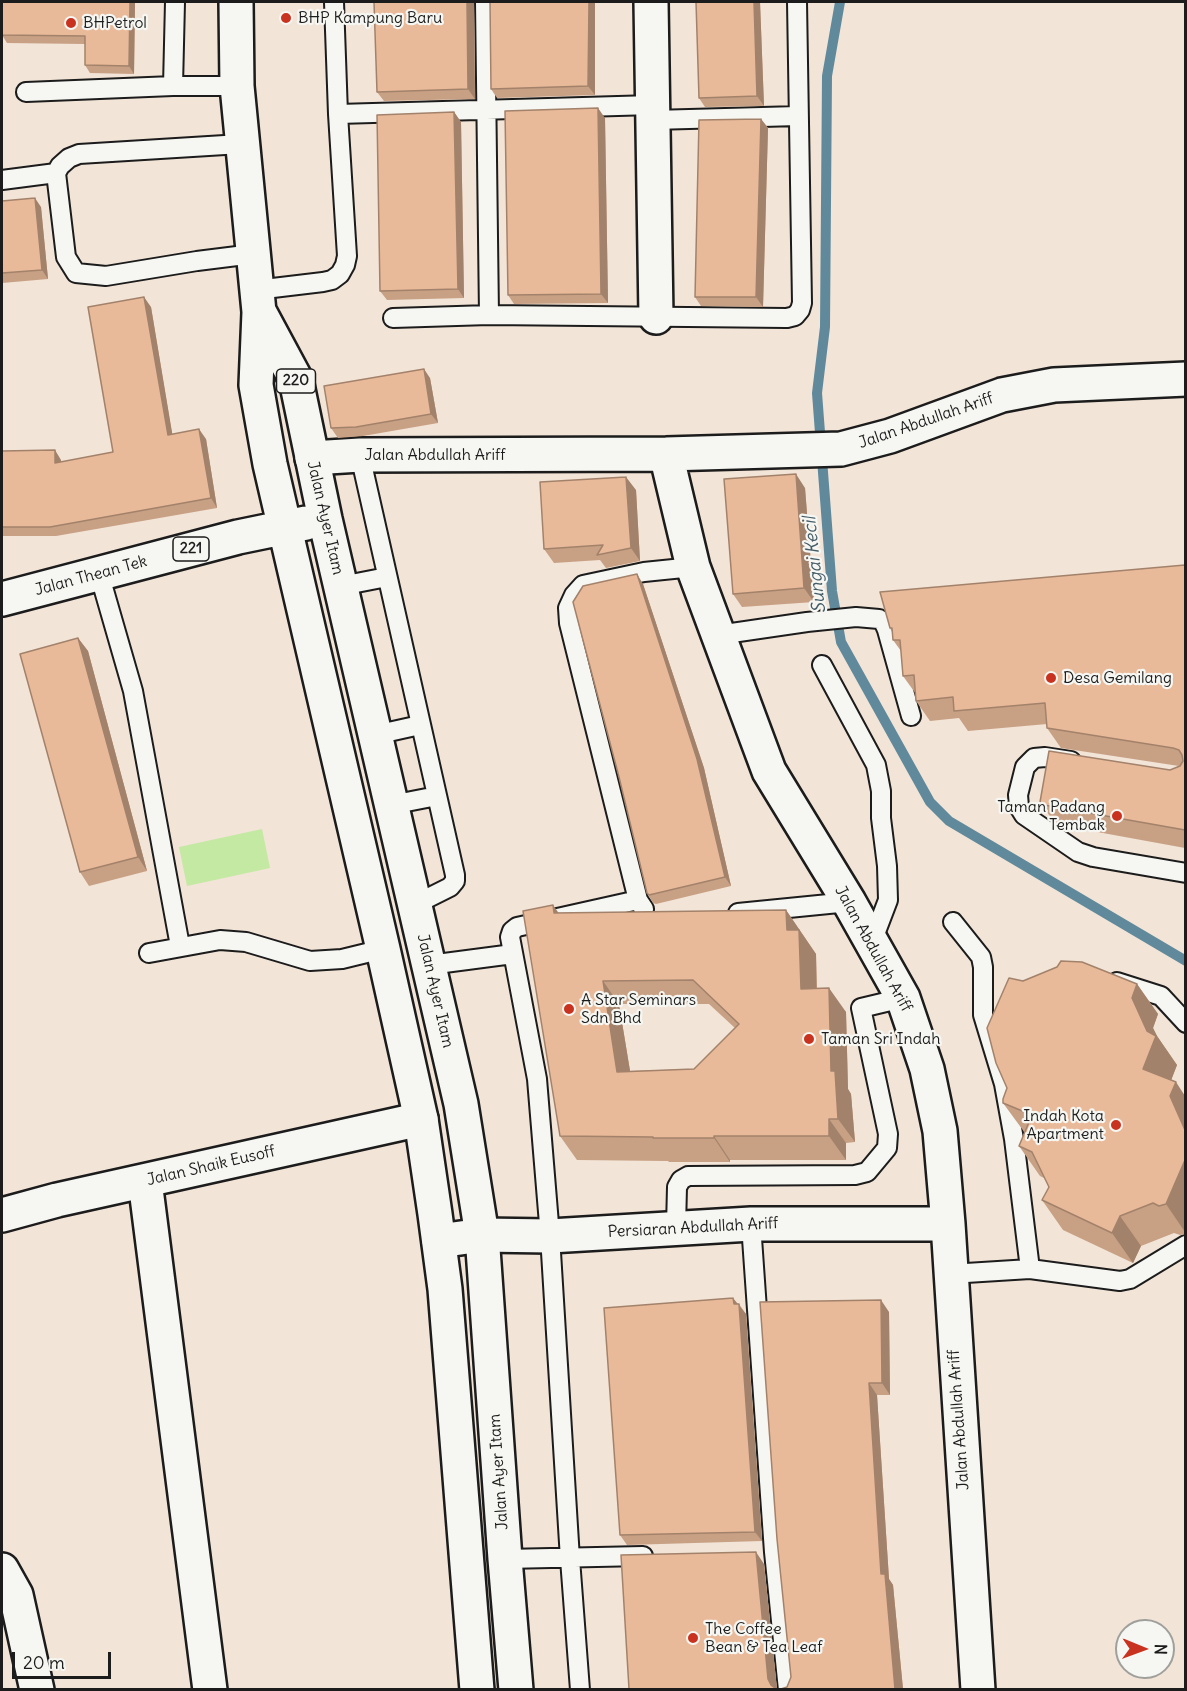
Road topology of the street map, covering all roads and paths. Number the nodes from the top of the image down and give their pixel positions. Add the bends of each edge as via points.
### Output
1 (175, 2) edge
2 (236, 2) edge
3 (334, 2) edge
4 (485, 2) edge
5 (651, 2) edge
6 (797, 2) edge
7 (173, 86) junction
8 (237, 86) junction
9 (26, 92) dead end
10 (486, 110) junction
11 (653, 112) junction
12 (338, 114) junction
13 (798, 116) junction
14 (241, 144) junction
15 (56, 173) junction
16 (2, 180) edge
17 (253, 254) junction
18 (258, 301) junction
19 (489, 315) junction
20 (656, 317) junction
21 (393, 318) dead end
22 (1185, 379) edge
23 (666, 454) junction
24 (360, 455) junction
25 (312, 458) junction
26 (325, 519) junction
27 (285, 528) junction
28 (693, 567) junction
29 (99, 573) junction
30 (387, 577) junction
31 (341, 586) junction
32 (2, 599) edge
33 (718, 635) junction
34 (822, 665) dead end
35 (911, 717) dead end
36 (420, 725) junction
37 (375, 735) junction
38 (1092, 765) edge
39 (437, 796) junction
40 (392, 806) junction
41 (1185, 873) edge
42 (638, 900) junction
43 (849, 902) junction
44 (414, 905) junction
45 (725, 914) edge
46 (660, 916) edge
47 (953, 922) dead end
48 (872, 942) junction
49 (180, 946) junction
50 (383, 949) junction
51 (149, 953) dead end
52 (513, 954) junction
53 (429, 965) junction
54 (1105, 981) edge
55 (903, 998) junction
56 (1001, 1006) edge
57 (983, 1015) junction
58 (1185, 1023) edge
59 (421, 1119) junction
60 (145, 1181) junction
61 (2, 1215) edge
62 (751, 1224) junction
63 (948, 1224) junction
64 (676, 1227) junction
65 (482, 1235) junction
66 (550, 1236) junction
67 (439, 1241) junction
68 (1185, 1245) edge
69 (1030, 1269) junction
70 (950, 1274) junction
71 (774, 1552) junction
72 (751, 1553) edge
73 (660, 1556) edge
74 (505, 1559) junction
75 (570, 1559) junction
76 (2, 1570) edge
77 (14, 1635) edge
78 (37, 1689) edge
79 (210, 1689) edge
80 (477, 1689) edge
81 (516, 1689) edge
82 (580, 1689) edge
83 (788, 1689) edge
84 (978, 1689) edge

1 - 7 lane
2 - 8 street, Jalan Ayer Itam / 220
3 - 12 lane
4 - 10 lane
5 - 11 street
6 - 13 lane
7 - 8 lane
7 - 9 lane
8 - 14 street, Jalan Ayer Itam / 220
10 - 11 lane
10 - 12 lane
10 - 19 lane
11 - 13 lane
11 - 20 street
12 - 18 lane via 345,265 333,279
13 - 20 lane via 800,310 787,318
14 - 15 lane via 79,154 69,158
14 - 17 street, Jalan Ayer Itam / 220
15 - 16 lane
15 - 17 lane via 66,257 76,273 106,276
17 - 18 street, Jalan Ayer Itam / 220
18 - 25 street, Jalan Ayer Itam / 220 via 296,380
18 - 27 street, Jalan Ayer Itam / 220 via 256,385
19 - 20 lane
19 - 21 lane
22 - 23 street, Jalan Abdullah Ariff via 1054,385 1002,395 890,436 825,450
23 - 24 street, Jalan Abdullah Ariff
23 - 28 street, Jalan Abdullah Ariff
24 - 25 street, Jalan Abdullah Ariff
24 - 30 lane
25 - 26 street, Jalan Ayer Itam / 220
26 - 27 street, 221
26 - 31 street, Jalan Ayer Itam
27 - 29 street, Jalan Thean Tek / 221
27 - 50 street, Jalan Ayer Itam
28 - 33 street, Jalan Abdullah Ariff
28 - 42 lane via 583,585 568,608
29 - 32 street, Jalan Thean Tek / 221
29 - 49 lane via 133,691
30 - 31 lane
30 - 36 lane
31 - 37 street, Jalan Ayer Itam
33 - 35 lane via 872,617 884,624
33 - 43 street, Jalan Abdullah Ariff via 769,771
34 - 48 lane via 876,765 881,791 888,900
36 - 37 lane
36 - 39 lane
37 - 40 street, Jalan Ayer Itam
38 - 41 lane via 1034,758 1025,767 1018,795 1024,815 1078,852
39 - 40 lane
39 - 44 lane via 455,882
40 - 44 street, Jalan Ayer Itam
42 - 46 lane via 645,911
42 - 52 lane via 517,927 510,937
43 - 45 lane
43 - 48 street, Jalan Abdullah Ariff
44 - 53 street, Jalan Ayer Itam
47 - 57 lane via 981,957
48 - 55 street, Jalan Abdullah Ariff
49 - 50 lane via 220,940 246,942 310,961 342,959
49 - 51 lane
50 - 59 street, Jalan Ayer Itam
52 - 53 lane
52 - 66 lane via 537,1079
53 - 65 street, Jalan Ayer Itam via 461,1104
54 - 58 lane via 1161,996
55 - 63 street, Jalan Abdullah Ariff via 927,1069 940,1131
55 - 64 lane via 861,1008 888,1134 887,1148 867,1172 688,1176 677,1187
56 - 57 lane
57 - 69 lane via 1004,1084 1014,1138
59 - 60 street, Jalan Shaik Eusoff
59 - 67 street, Jalan Ayer Itam
60 - 61 street, Jalan Shaik Eusoff
60 - 79 street
62 - 63 street, Persiaran Abdullah Ariff
62 - 64 street, Persiaran Abdullah Ariff
62 - 71 lane
63 - 70 street, Jalan Abdullah Ariff
64 - 66 street, Persiaran Abdullah Ariff
65 - 66 street, Persiaran Abdullah Ariff
65 - 67 street, Persiaran Abdullah Ariff
65 - 74 street, Jalan Ayer Itam
66 - 75 lane
67 - 80 street, Jalan Ayer Itam
68 - 69 lane via 1130,1279 1120,1281
69 - 70 lane
70 - 84 street, Jalan Abdullah Ariff
71 - 72 lane
71 - 83 lane
73 - 75 lane
74 - 75 lane
74 - 81 street, Jalan Ayer Itam
75 - 82 lane
76 - 77 street via 16,1595
77 - 78 street

